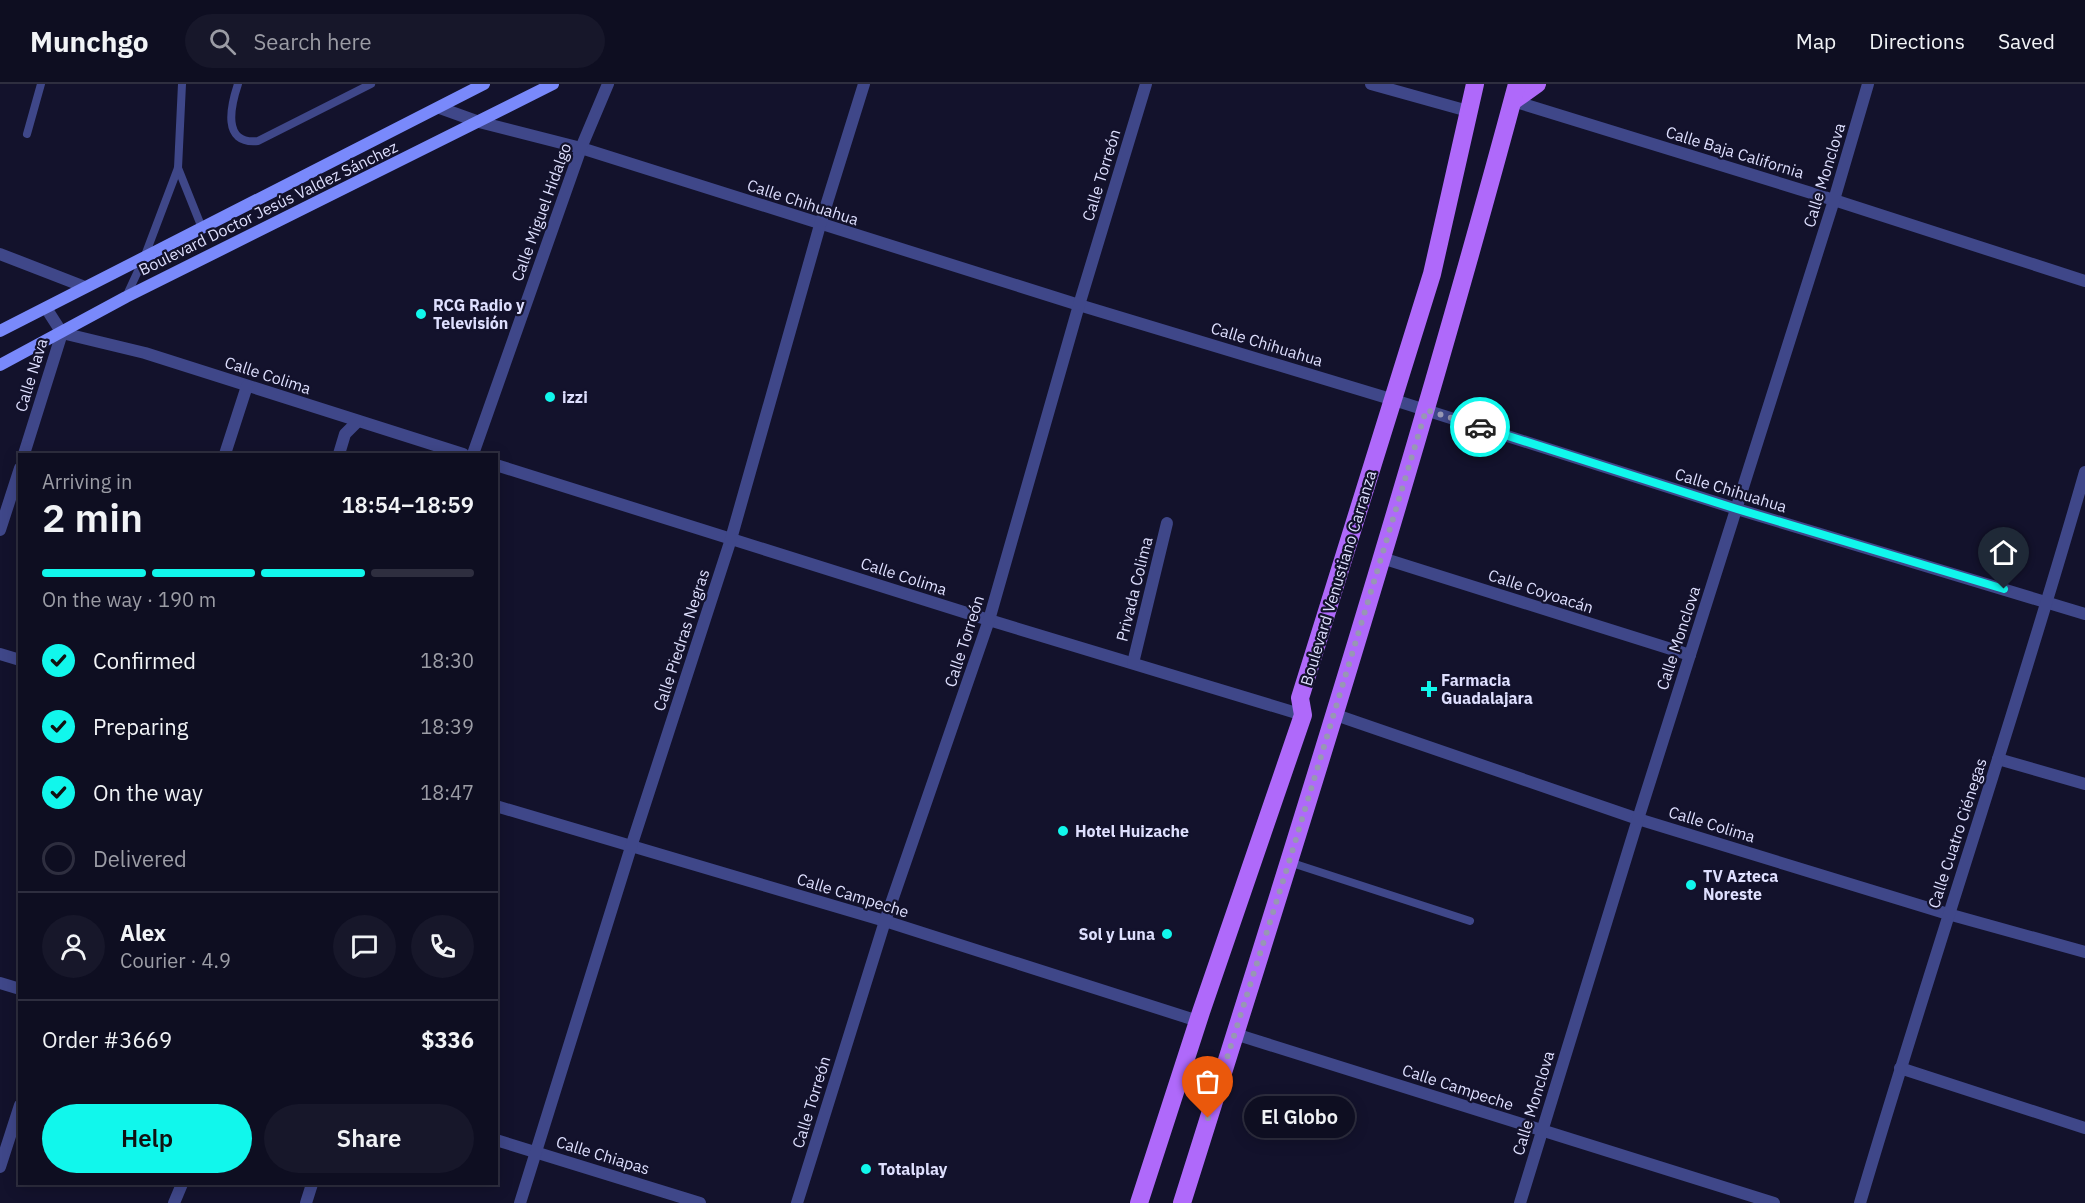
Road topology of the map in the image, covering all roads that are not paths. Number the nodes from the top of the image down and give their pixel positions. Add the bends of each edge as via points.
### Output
1 (41, 84) edge
2 (182, 84) edge
3 (238, 84) edge
4 (371, 84) edge
5 (484, 84) edge
6 (552, 84) edge
7 (608, 84) edge
8 (864, 84) edge
9 (1146, 84) edge
10 (1371, 84) edge
11 (1474, 84) edge
12 (1537, 84) edge
13 (1868, 84) edge
14 (1515, 93) edge
15 (440, 108) junction
16 (1467, 111) junction
17 (479, 122) junction
18 (27, 134) dead end
19 (581, 148) junction
20 (178, 168) junction
21 (1834, 200) junction
22 (820, 225) junction
23 (202, 228) junction
24 (0, 254) edge
25 (144, 258) junction
26 (2085, 281) edge
27 (85, 286) junction
28 (126, 297) junction
29 (1079, 305) junction
30 (46, 308) junction
31 (0, 331) edge
32 (62, 333) junction
33 (0, 365) edge
34 (247, 386) junction
35 (1394, 400) junction
36 (1426, 410) junction
37 (358, 421) junction
38 (24, 453) edge
39 (225, 453) edge
40 (339, 453) edge
41 (460, 453) edge
42 (473, 453) edge
43 (498, 466) edge
44 (2085, 472) edge
45 (18, 474) edge
46 (1737, 509) junction
47 (1167, 523) dead end
48 (0, 530) edge
49 (731, 539) junction
50 (1382, 558) junction
51 (2048, 602) junction
52 (2085, 614) edge
53 (989, 620) junction
54 (0, 654) edge
55 (1690, 655) junction
56 (18, 659) edge
57 (1133, 663) junction
58 (1333, 714) junction
59 (1303, 715) junction
60 (1998, 759) junction
61 (2085, 784) edge
62 (498, 807) edge
63 (1638, 819) junction
64 (631, 847) junction
65 (1289, 862) junction
66 (1948, 914) junction
67 (885, 921) junction
68 (1470, 921) dead end
69 (2085, 952) edge
70 (0, 983) edge
71 (18, 989) edge
72 (1198, 1021) junction
73 (1235, 1034) junction
74 (1900, 1068) junction
75 (18, 1111) edge
76 (2085, 1128) edge
77 (1542, 1131) junction
78 (498, 1141) edge
79 (536, 1152) junction
80 (0, 1167) edge
81 (182, 1185) edge
82 (312, 1185) edge
83 (174, 1203) edge
84 (306, 1203) edge
85 (520, 1203) edge
86 (700, 1203) edge
87 (797, 1203) edge
88 (1139, 1203) edge
89 (1182, 1203) edge
90 (1520, 1203) edge
91 (1774, 1203) edge
92 (1860, 1203) edge

1 - 18 lane
2 - 20 lane
3 - 4 lane via 230,108 231,125 239,137 249,142
5 - 15 main road, Boulevard Doctor Jesús Valdez Sánchez
6 - 17 main road, Boulevard Doctor Jesús Valdez Sánchez
7 - 19 street, Calle Miguel Hidalgo
8 - 22 street, Calle Piedras Negras
9 - 29 street, Calle Torreón
10 - 16 street
11 - 16 main road, Boulevard Venustiano Carranza
12 - 14 main road
13 - 21 street, Calle Monclova
14 - 21 street, Calle Baja California
14 - 36 main road
15 - 17 street, Calle Chihuahua
15 - 23 main road, Boulevard Doctor Jesús Valdez Sánchez
16 - 35 main road, Boulevard Venustiano Carranza via 1432,274
17 - 19 street, Calle Chihuahua
17 - 28 main road, Boulevard Doctor Jesús Valdez Sánchez
19 - 22 street, Calle Chihuahua
19 - 42 street, Calle Miguel Hidalgo
20 - 23 lane
20 - 25 lane
21 - 26 street, Calle Baja California
21 - 46 street, Calle Monclova
22 - 29 street, Calle Chihuahua
22 - 49 street, Calle Piedras Negras
23 - 25 main road, Boulevard Doctor Jesús Valdez Sánchez
24 - 27 street
25 - 27 main road, Boulevard Doctor Jesús Valdez Sánchez
25 - 28 lane
27 - 30 main road, Boulevard Doctor Jesús Valdez Sánchez
28 - 32 main road, Boulevard Doctor Jesús Valdez Sánchez
29 - 35 street, Calle Chihuahua
29 - 53 street, Calle Torreón
30 - 31 main road, Boulevard Doctor Jesús Valdez Sánchez
30 - 32 street, Calle Nava
32 - 33 main road, Boulevard Doctor Jesús Valdez Sánchez
32 - 34 street, Calle Colima via 145,353
32 - 38 street, Calle Nava
34 - 37 street, Calle Colima
34 - 39 street
35 - 36 street, Calle Chihuahua
35 - 59 main road, Boulevard Venustiano Carranza via 1300,698
36 - 46 street, Calle Chihuahua
36 - 50 main road
37 - 40 street via 345,434
37 - 41 street, Calle Colima
43 - 49 street, Calle Colima
44 - 51 street, Calle Cuatro Ciénegas
45 - 48 street
46 - 51 street, Calle Chihuahua
46 - 55 street, Calle Monclova
47 - 57 street, Privada Colima
49 - 53 street, Calle Colima
49 - 64 street, Calle Piedras Negras
50 - 55 street, Calle Coyoacán
50 - 58 main road
51 - 52 street, Calle Chihuahua
51 - 60 street, Calle Cuatro Ciénegas
53 - 57 street, Calle Colima
53 - 67 street, Calle Torreón
54 - 56 street
55 - 63 street, Calle Monclova
57 - 59 street, Calle Colima
58 - 63 street, Calle Colima
58 - 65 main road
59 - 72 main road, Boulevard Venustiano Carranza
60 - 61 street
60 - 66 street, Calle Cuatro Ciénegas
62 - 64 street, Calle Campeche
63 - 66 street, Calle Colima
63 - 77 street, Calle Monclova
64 - 67 street, Calle Campeche
64 - 79 street, Calle Piedras Negras
65 - 68 lane
65 - 73 main road
66 - 69 street, Calle Colima
66 - 74 street, Calle Cuatro Ciénegas
67 - 72 street, Calle Campeche
67 - 87 street, Calle Torreón
70 - 71 street
72 - 88 main road, Boulevard Venustiano Carranza
73 - 77 street, Calle Campeche
73 - 89 main road
74 - 76 street
74 - 92 street, Calle Cuatro Ciénegas
75 - 80 street
77 - 90 street, Calle Monclova
77 - 91 street, Calle Campeche
78 - 79 street, Calle Chiapas
79 - 85 street, Calle Piedras Negras
79 - 86 street, Calle Chiapas
81 - 83 street
82 - 84 street

